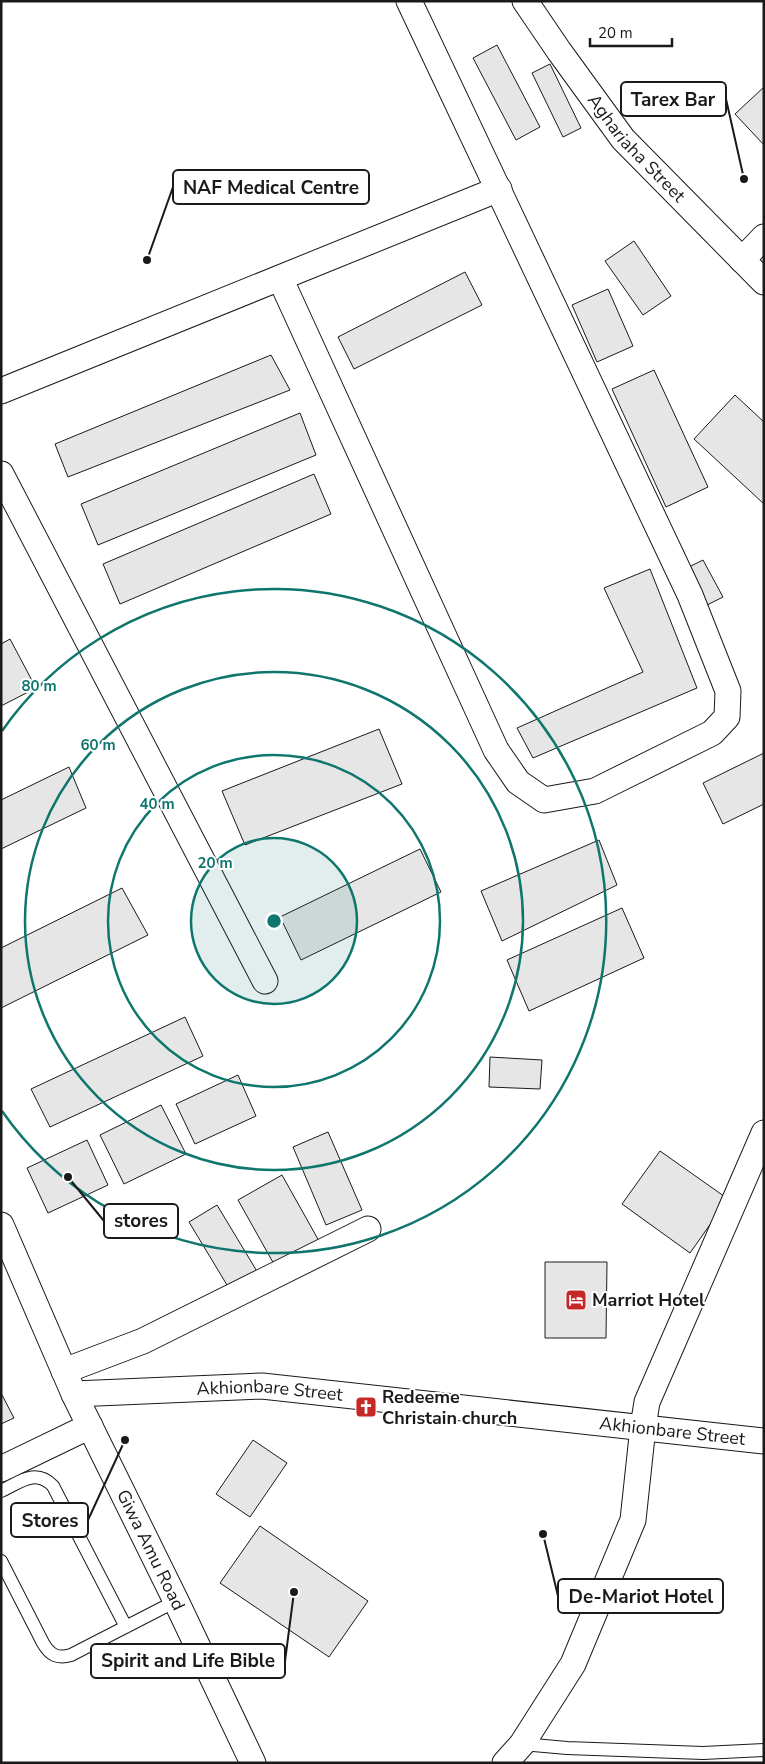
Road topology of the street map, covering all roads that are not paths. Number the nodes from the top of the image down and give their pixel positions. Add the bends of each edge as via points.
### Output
1 (409, 1) edge
2 (525, 1) edge
3 (499, 189) junction
4 (764, 237) edge
5 (742, 260) junction
6 (280, 278) junction
7 (764, 282) edge
8 (1, 391) edge
9 (1, 474) edge
10 (265, 981) dead end
11 (764, 1133) edge
12 (1, 1225) edge
13 (368, 1229) dead end
14 (64, 1371) junction
15 (74, 1394) junction
16 (90, 1426) junction
17 (643, 1427) junction
18 (764, 1441) edge
19 (1, 1469) edge
20 (1, 1491) edge
21 (1, 1561) edge
22 (176, 1601) junction
23 (126, 1627) junction
24 (522, 1744) junction
25 (764, 1750) edge
26 (252, 1763) edge
27 (505, 1763) edge

1 - 3 street
2 - 5 street, Aghariaha Street via 623,139
3 - 6 street
3 - 6 street via 690,595 728,691 727,717 712,733 594,791 544,800 518,782 496,750
4 - 5 street
5 - 7 street, Aghariaha Street
6 - 8 street
9 - 10 street
11 - 17 street via 647,1402
12 - 14 street, Giwa Amu Road
13 - 14 street via 143,1341
14 - 15 street, Giwa Amu Road
15 - 16 street, Giwa Amu Road
15 - 17 street, Akhionbare Street via 262,1386
16 - 19 street
16 - 22 street, Giwa Amu Road
17 - 18 street, Akhionbare Street
17 - 24 street via 633,1520 573,1664
20 - 23 lane via 42,1476 53,1486
21 - 23 lane via 43,1643 54,1656 71,1655
22 - 23 lane
22 - 26 street, Giwa Amu Road
24 - 25 lane via 703,1753
24 - 27 street

